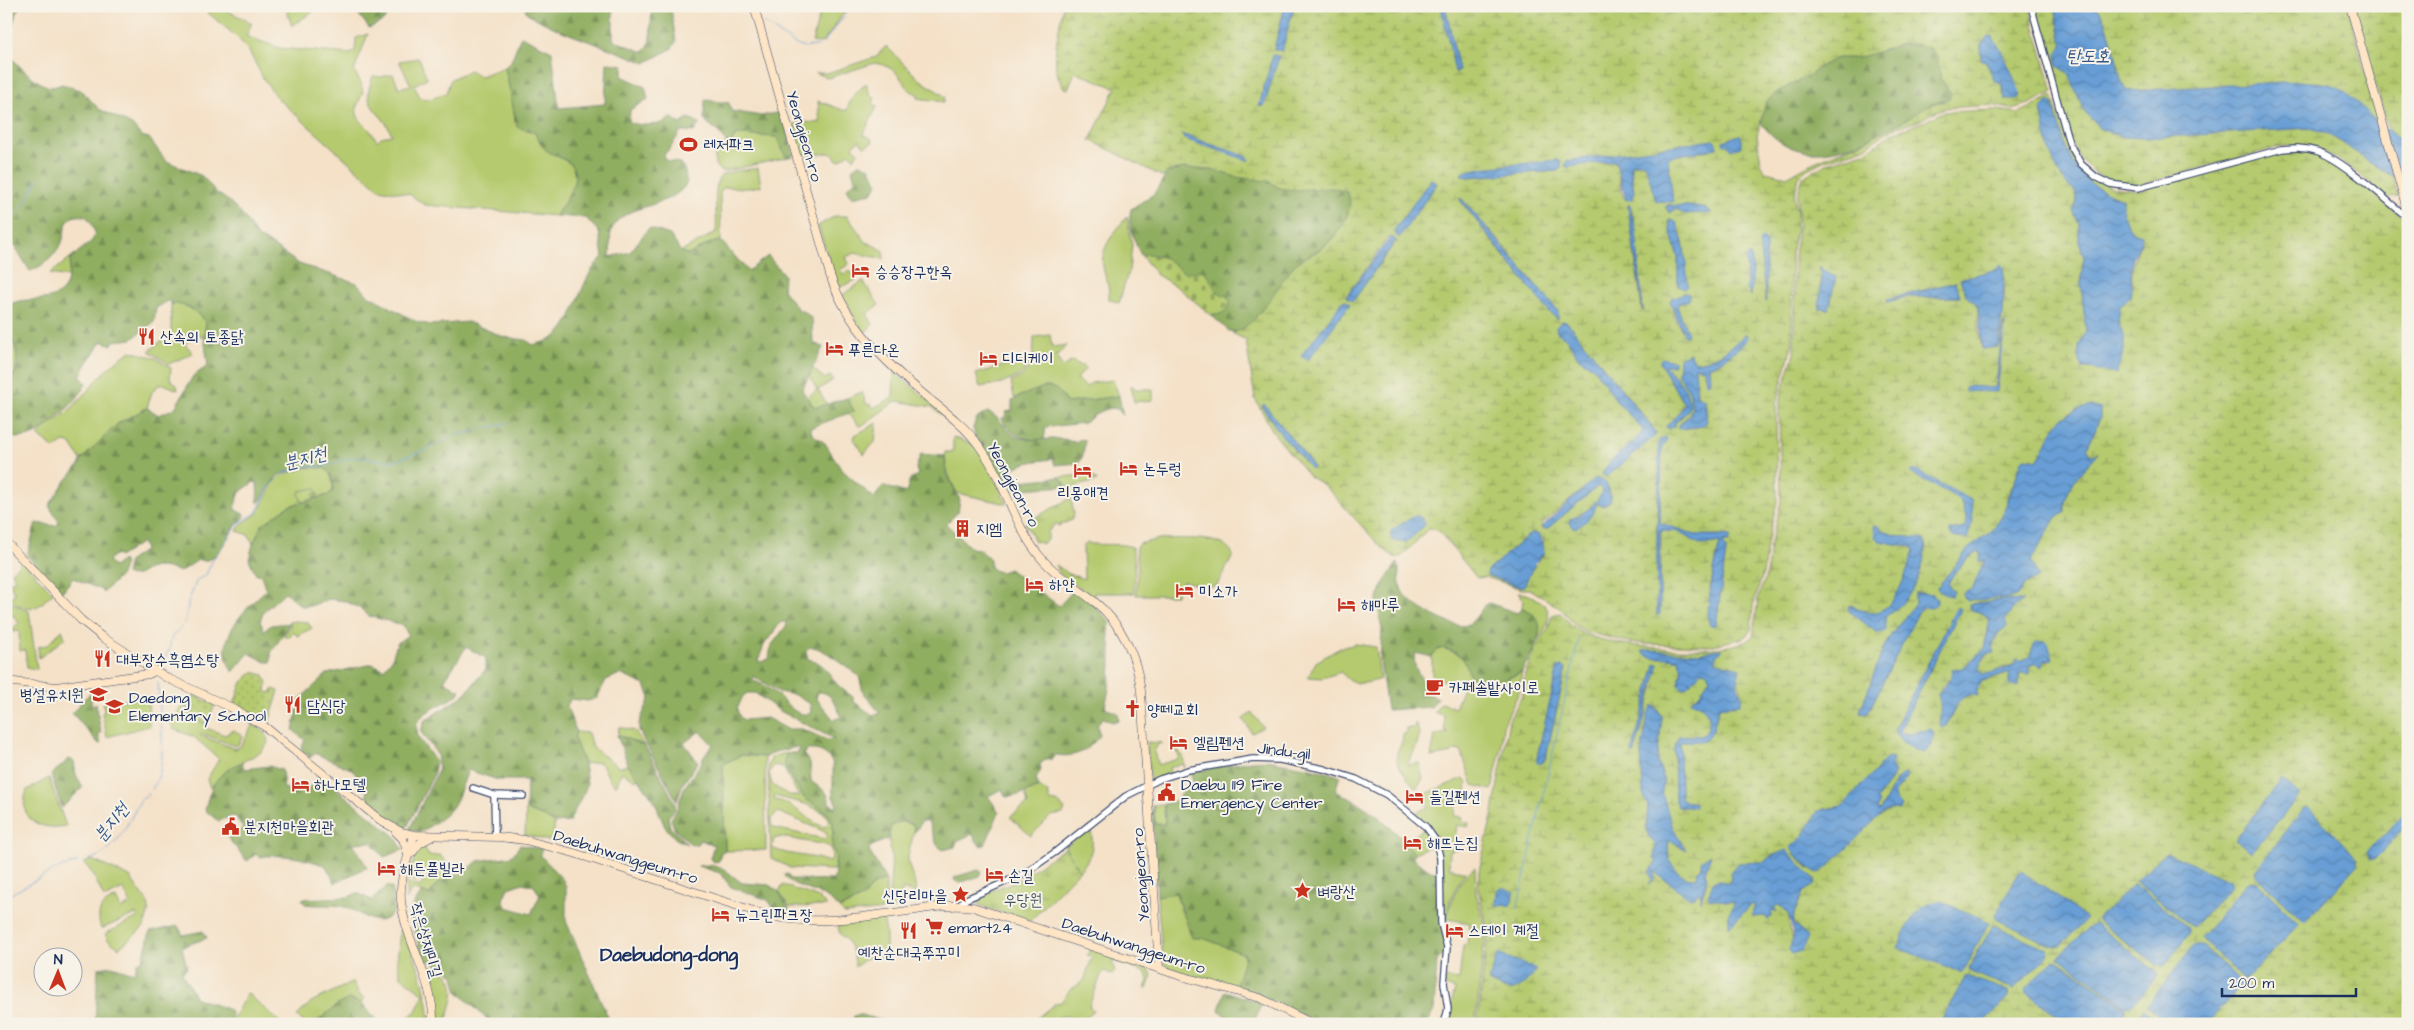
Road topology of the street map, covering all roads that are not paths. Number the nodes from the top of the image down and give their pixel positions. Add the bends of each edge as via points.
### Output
1 (754, 6) edge
2 (2031, 6) edge
3 (2350, 6) edge
4 (2401, 188) junction
5 (2386, 200) junction
6 (2408, 213) edge
7 (2408, 218) edge
8 (6, 542) edge
9 (155, 671) junction
10 (6, 681) edge
11 (1147, 784) junction
12 (473, 788) dead end
13 (494, 795) junction
14 (524, 796) dead end
15 (394, 829) junction
16 (414, 835) junction
17 (435, 836) junction
18 (495, 837) junction
19 (408, 859) junction
20 (960, 906) junction
21 (1159, 968) junction
22 (433, 1024) edge
23 (1313, 1024) edge
24 (1444, 1024) edge

1 - 11 street, Yeongjeon-ro via 838,296 878,354 976,441 990,462 1023,531 1041,558 1100,607 1124,636 1140,682
2 - 5 street via 2069,143 2081,164 2096,177 2110,184 2138,188 2282,149 2306,148 2332,158
3 - 4 street
4 - 5 street via 2397,200
4 - 6 street
5 - 7 street
8 - 9 street, Daebuhwanggeum-ro via 87,625
9 - 10 street via 56,687
9 - 15 street, Daebuhwanggeum-ro via 264,726
11 - 20 street, Jindu-gil via 1122,799 1034,867 964,900
11 - 21 street, Yeongjeon-ro
11 - 24 street, Jindu-gil via 1188,770 1263,759 1300,763 1348,776 1395,801 1426,827 1438,845 1441,923 1448,947 1444,984 1448,1008
12 - 13 street
13 - 14 street
13 - 18 street
15 - 16 street, Daebuhwanggeum-ro
15 - 19 street via 404,842
16 - 17 street, Daebuhwanggeum-ro
16 - 19 street, 작은상재미길
17 - 18 street, Daebuhwanggeum-ro
17 - 19 street via 420,843
18 - 20 street, Daebuhwanggeum-ro via 553,847 788,920 829,920
19 - 22 street, 작은상재미길 via 402,902 431,1004
20 - 21 street, Daebuhwanggeum-ro via 982,909
21 - 23 street, Daebuhwanggeum-ro via 1268,1002

